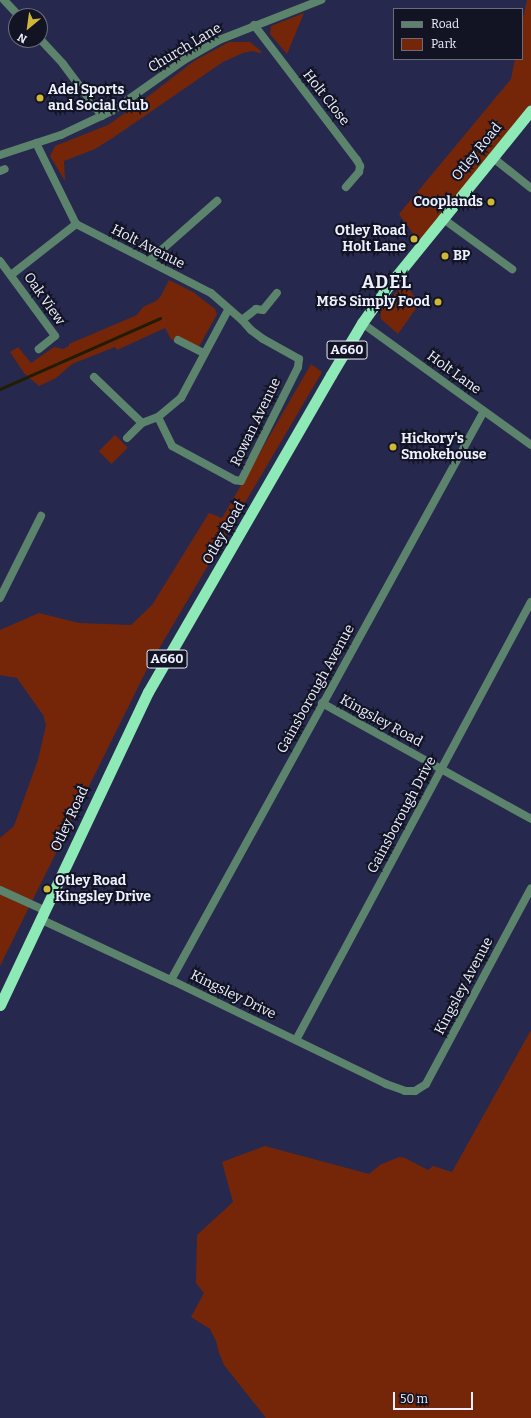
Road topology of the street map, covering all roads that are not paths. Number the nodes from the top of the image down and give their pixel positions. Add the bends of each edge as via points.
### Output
1 (4, 0) edge
2 (321, 0) edge
3 (11, 8) edge
4 (254, 25) junction
5 (48, 48) edge
6 (531, 110) edge
7 (102, 116) junction
8 (36, 143) junction
9 (0, 155) edge
10 (492, 157) junction
11 (346, 187) dead end
12 (531, 188) edge
13 (217, 201) dead end
14 (442, 218) junction
15 (76, 224) junction
16 (0, 261) edge
17 (150, 261) junction
18 (512, 269) dead end
19 (11, 275) junction
20 (277, 293) dead end
21 (228, 310) junction
22 (242, 320) junction
23 (362, 323) junction
24 (178, 340) dead end
25 (39, 349) dead end
26 (203, 353) junction
27 (94, 376) dead end
28 (484, 411) junction
29 (158, 417) junction
30 (142, 423) junction
31 (127, 438) dead end
32 (531, 445) edge
33 (41, 516) dead end
34 (0, 598) edge
35 (531, 602) edge
36 (322, 703) junction
37 (441, 770) junction
38 (531, 819) edge
39 (531, 888) edge
40 (0, 890) edge
41 (42, 915) junction
42 (171, 980) junction
43 (0, 1005) edge
44 (296, 1040) junction
45 (414, 1092) joint

1 - 3 street
2 - 4 street, Church Lane
4 - 7 street, Church Lane via 191,56 112,112
4 - 11 street, Holt Close via 357,160 359,172
5 - 7 street
6 - 10 highway, Otley Road / A660
7 - 8 street, Church Lane via 61,135
8 - 9 street, Church Lane
8 - 15 street
10 - 12 street
10 - 14 highway, Otley Road / A660
13 - 17 street
14 - 18 street
14 - 23 highway, Otley Road / A660
15 - 17 street, Holt Avenue
15 - 19 street
16 - 19 street, Oak View
17 - 21 street, Holt Avenue via 211,293
19 - 25 street, Oak View via 55,336
20 - 22 street via 262,310 256,309
21 - 22 street, Holt Avenue
21 - 26 street
22 - 29 street, Rowan Avenue via 263,339 299,359 298,367 241,481 172,446
23 - 28 street, Holt Lane
23 - 41 highway, Otley Road / A660 via 148,692
24 - 26 street
26 - 29 street via 181,398
27 - 30 street
28 - 32 street, Holt Lane
28 - 36 street, Gainsborough Avenue
29 - 30 street
30 - 31 street
33 - 34 street
35 - 37 street, Gainsborough Drive
36 - 37 street, Kingsley Road
36 - 42 street, Gainsborough Avenue
37 - 38 street, Kingsley Road
37 - 44 street, Gainsborough Drive
39 - 45 street, Kingsley Avenue via 426,1084
40 - 41 street, Kingsley Drive
41 - 42 street, Kingsley Drive
41 - 43 highway, Otley Road / A660
42 - 44 street, Kingsley Drive
44 - 45 street, Kingsley Drive via 386,1084

